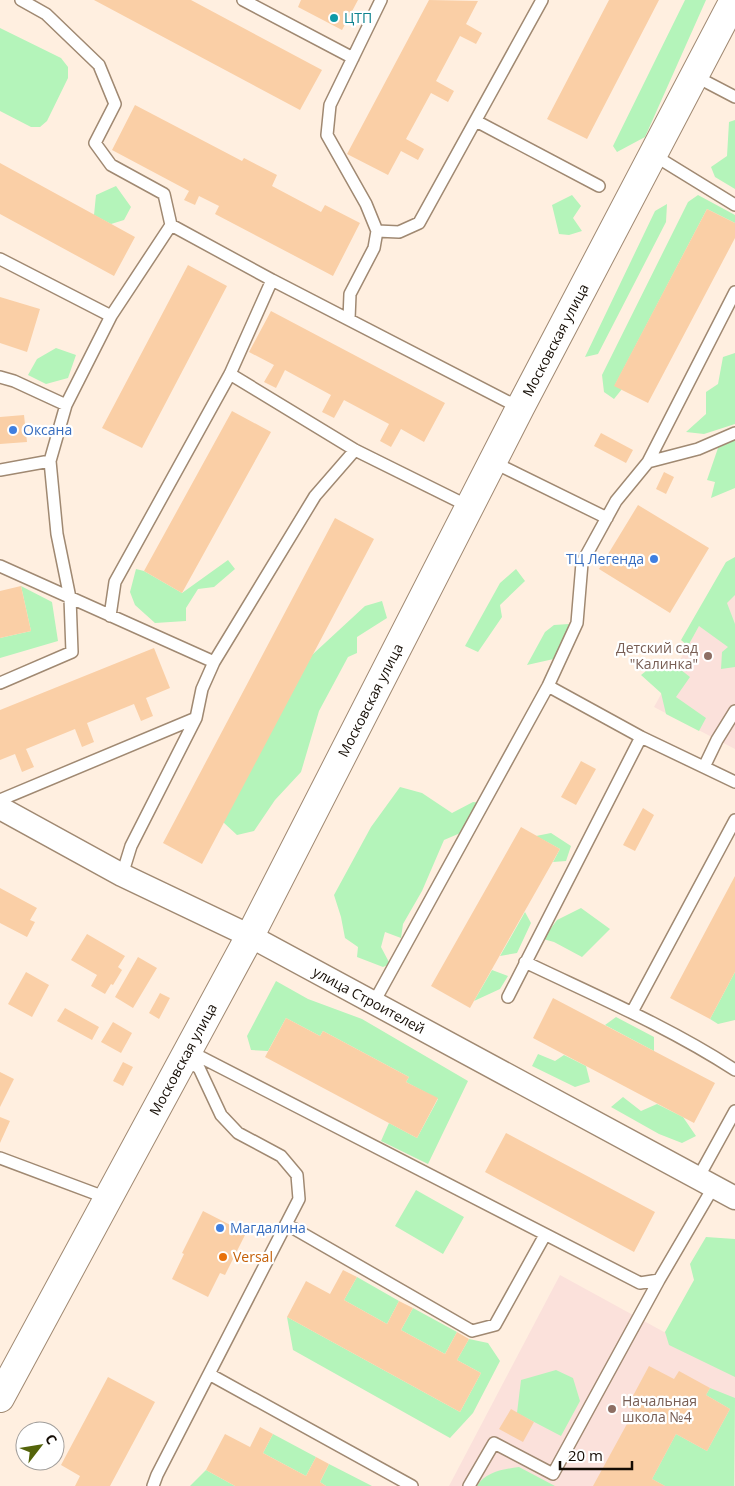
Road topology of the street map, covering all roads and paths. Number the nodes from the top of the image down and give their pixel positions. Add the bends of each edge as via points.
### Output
1 (21, 0) edge
2 (243, 0) edge
3 (381, 0) edge
4 (542, 0) edge
5 (734, 0) edge
6 (353, 58) junction
7 (694, 75) junction
8 (735, 97) edge
9 (476, 120) junction
10 (652, 154) junction
11 (598, 186) dead end
12 (735, 205) edge
13 (172, 225) junction
14 (377, 231) junction
15 (0, 259) edge
16 (272, 280) junction
17 (735, 292) edge
18 (111, 316) junction
19 (349, 319) junction
20 (230, 374) junction
21 (0, 377) edge
22 (66, 405) junction
23 (520, 408) junction
24 (735, 433) edge
25 (355, 450) junction
26 (50, 461) junction
27 (493, 462) junction
28 (648, 462) junction
29 (0, 470) edge
30 (470, 507) junction
31 (607, 518) junction
32 (0, 566) edge
33 (70, 598) junction
34 (110, 616) junction
35 (214, 662) junction
36 (0, 684) edge
37 (548, 686) junction
38 (735, 711) edge
39 (196, 718) junction
40 (641, 737) junction
41 (704, 767) junction
42 (735, 782) edge
43 (0, 800) edge
44 (0, 808) edge
45 (735, 820) edge
46 (122, 875) junction
47 (250, 936) junction
48 (525, 962) junction
49 (508, 997) dead end
50 (373, 1004) junction
51 (632, 1012) junction
52 (185, 1054) junction
53 (735, 1070) edge
54 (735, 1111) edge
55 (0, 1158) edge
56 (706, 1182) junction
57 (107, 1198) junction
58 (735, 1198) edge
59 (286, 1224) junction
60 (545, 1235) junction
61 (659, 1280) junction
62 (209, 1374) junction
63 (0, 1398) edge
64 (152, 1486) edge
65 (412, 1486) edge
66 (468, 1486) edge

1 - 13 lane via 46,14 99,65 114,104 95,143 111,165 164,194
2 - 6 lane
3 - 6 lane
4 - 9 lane
5 - 7 street, Московская улица
6 - 14 lane via 330,105 327,135 366,204
7 - 8 lane
7 - 10 street, Московская улица
9 - 11 lane
9 - 14 lane via 419,223 399,232
10 - 12 lane
10 - 23 street, Московская улица
13 - 16 lane
13 - 18 lane
14 - 19 lane via 374,248 350,294
15 - 18 lane
16 - 19 lane
16 - 20 lane
17 - 28 lane
18 - 22 lane
19 - 23 lane
20 - 25 lane
20 - 34 lane via 115,582
21 - 22 lane
22 - 26 lane
23 - 27 street, Московская улица
24 - 28 lane via 698,449
25 - 30 lane
25 - 35 lane via 315,496
26 - 29 lane
26 - 33 lane via 57,534
27 - 30 street, Московская улица
27 - 31 lane
28 - 31 lane via 616,501
30 - 47 street, Московская улица
31 - 37 lane via 582,563 577,623
32 - 33 lane
33 - 34 lane
33 - 36 lane via 72,652
34 - 35 lane
35 - 39 lane via 202,690
37 - 40 lane
37 - 50 lane
38 - 41 lane
39 - 43 lane
39 - 46 lane via 131,846
40 - 41 lane
40 - 48 lane
41 - 42 lane
44 - 46 street, улица Строителей
45 - 51 lane
46 - 47 street, улица Строителей
47 - 50 street, улица Строителей
47 - 52 street, Московская улица
48 - 49 lane
48 - 51 lane
50 - 56 street, улица Строителей
51 - 53 lane
52 - 57 street, Московская улица
52 - 59 lane via 199,1068 220,1115 238,1134 280,1156 297,1175 299,1199
52 - 60 lane
54 - 56 lane
55 - 57 lane
56 - 58 street, улица Строителей
56 - 61 lane
57 - 63 street, Московская улица
59 - 60 lane via 472,1331 495,1325
59 - 62 lane
60 - 61 lane via 640,1283
61 - 66 lane via 553,1474 494,1442
62 - 64 lane
62 - 65 lane

